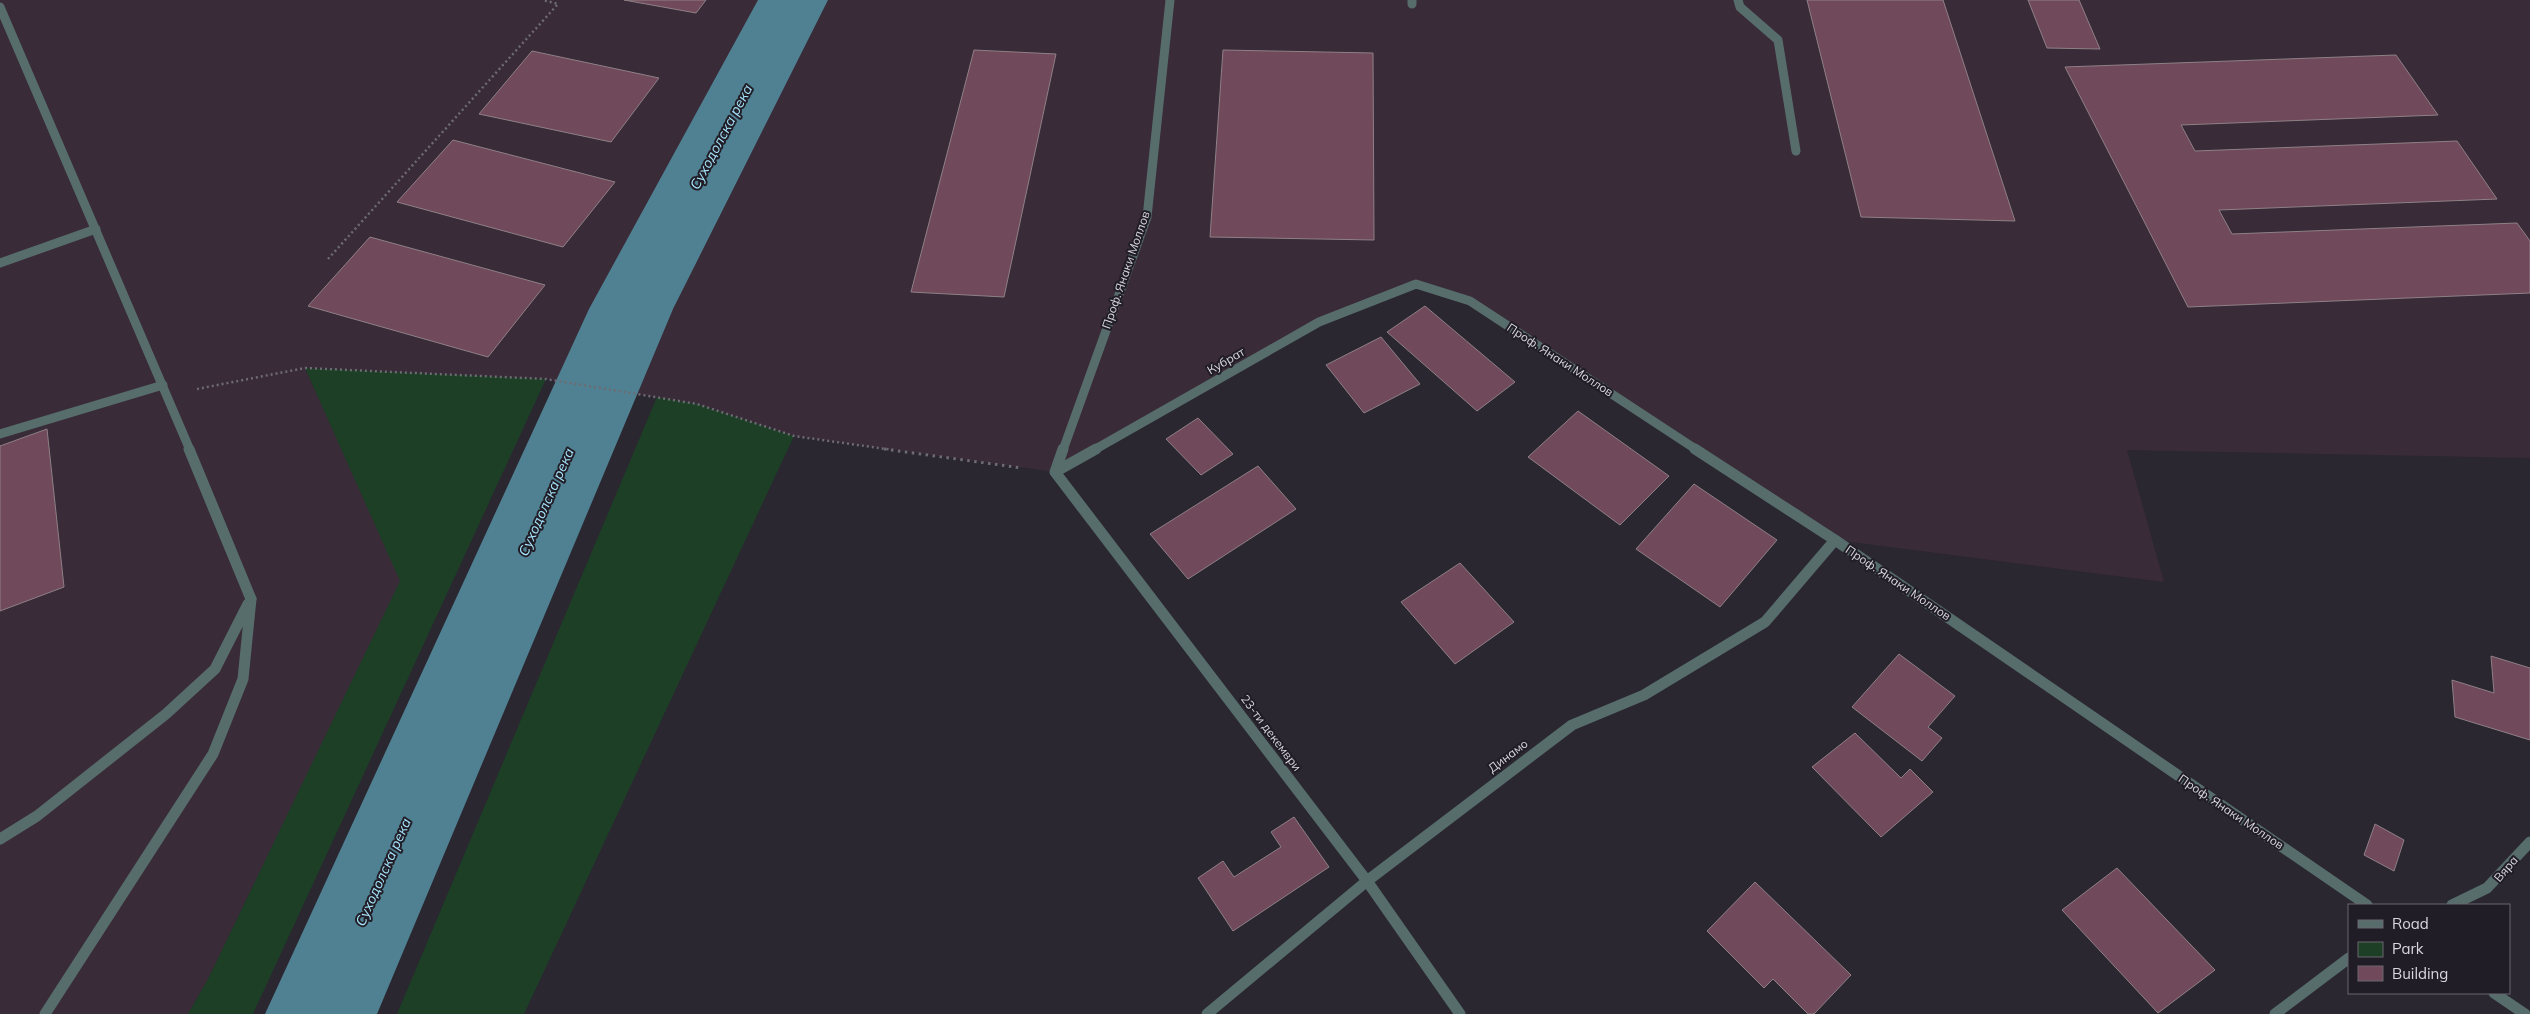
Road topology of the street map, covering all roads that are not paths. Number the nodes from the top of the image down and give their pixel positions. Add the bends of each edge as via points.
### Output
1 (1170, 0) edge
2 (1738, 0) edge
3 (1, 10) edge
4 (1796, 151) dead end
5 (96, 229) junction
6 (0, 263) edge
7 (1416, 284) joint
8 (163, 385) junction
9 (0, 434) edge
10 (1055, 472) junction
11 (1835, 540) junction
12 (251, 599) junction
13 (0, 839) edge
14 (2530, 842) edge
15 (1367, 881) junction
16 (2366, 904) edge
17 (2455, 904) edge
18 (2348, 959) edge
19 (2495, 994) edge
20 (45, 1014) edge
21 (1206, 1014) edge
22 (1460, 1014) edge
23 (2275, 1014) edge
24 (2525, 1014) edge

1 - 10 street, Проф. Янаки Моллов via 1147,217
2 - 4 street via 1740,7 1778,40
3 - 5 street
5 - 6 street
5 - 8 street
7 - 10 street, Кубрат via 1320,322
7 - 11 street, Проф. Янаки Моллов via 1470,301
8 - 9 street
8 - 12 street
10 - 15 street, 23-ти декември
11 - 15 street, Динамо via 1765,622 1644,695 1572,725
11 - 16 street, Проф. Янаки Моллов
12 - 13 street via 215,669 166,714 37,816
12 - 20 street via 242,679 213,754
14 - 17 street, Вяра via 2494,884
15 - 21 street, Динамо
15 - 22 street, 23-ти декември
18 - 23 street
19 - 24 street

